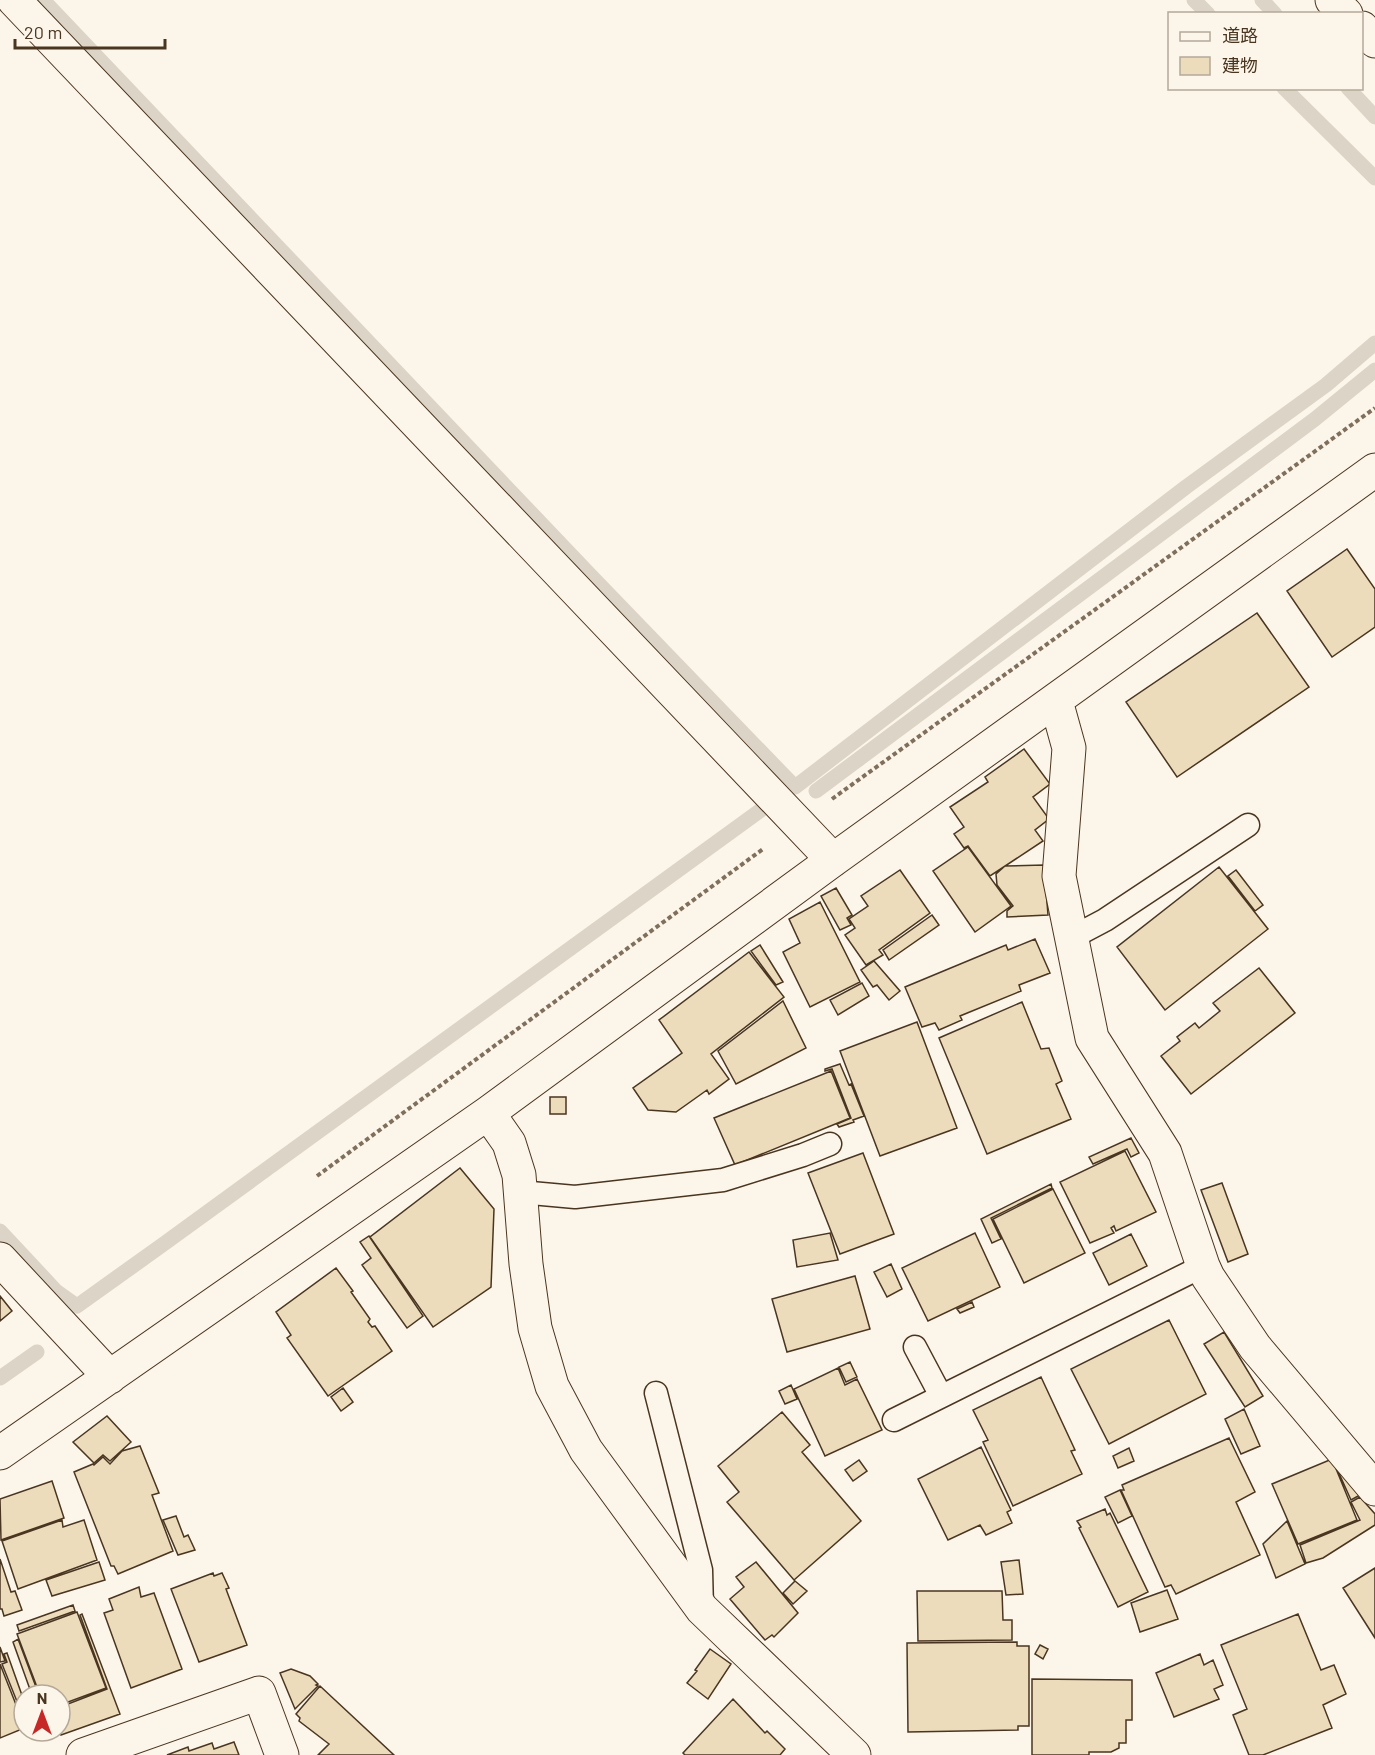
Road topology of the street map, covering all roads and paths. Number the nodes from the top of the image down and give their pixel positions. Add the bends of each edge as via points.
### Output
1 (14, 0) edge
2 (1332, 0) edge
3 (1344, 12) edge
4 (1363, 29) edge
5 (1375, 41) edge
6 (1375, 408) edge
7 (1372, 478) edge
8 (1056, 701) junction
9 (832, 800) dead end
10 (1248, 825) dead end
11 (771, 843) dead end
12 (833, 860) junction
13 (1071, 938) junction
14 (488, 1113) junction
15 (830, 1144) dead end
16 (308, 1182) dead end
17 (520, 1192) junction
18 (0, 1259) edge
19 (1203, 1266) junction
20 (915, 1347) dead end
21 (110, 1377) junction
22 (657, 1393) dead end
23 (940, 1396) junction
24 (894, 1420) dead end
25 (0, 1453) edge
26 (1375, 1490) edge
27 (702, 1609) junction
28 (83, 1755) edge
29 (282, 1755) edge
30 (854, 1755) edge

1 - 12 street
2 - 3 street
4 - 5 street
6 - 9 path
7 - 8 street
8 - 12 street
8 - 13 street via 1069,748 1059,876
10 - 13 lane via 1105,920
11 - 16 path
12 - 14 street
13 - 19 street via 1092,1038 1165,1153
14 - 17 street via 509,1143
14 - 21 street
15 - 17 lane via 723,1180 575,1197
17 - 27 street via 535,1328 552,1386 586,1450
18 - 21 street
19 - 23 lane
19 - 26 street via 1255,1347
20 - 23 lane
21 - 25 street
22 - 27 lane via 701,1570
23 - 24 lane
27 - 30 street
28 - 29 street via 259,1693

